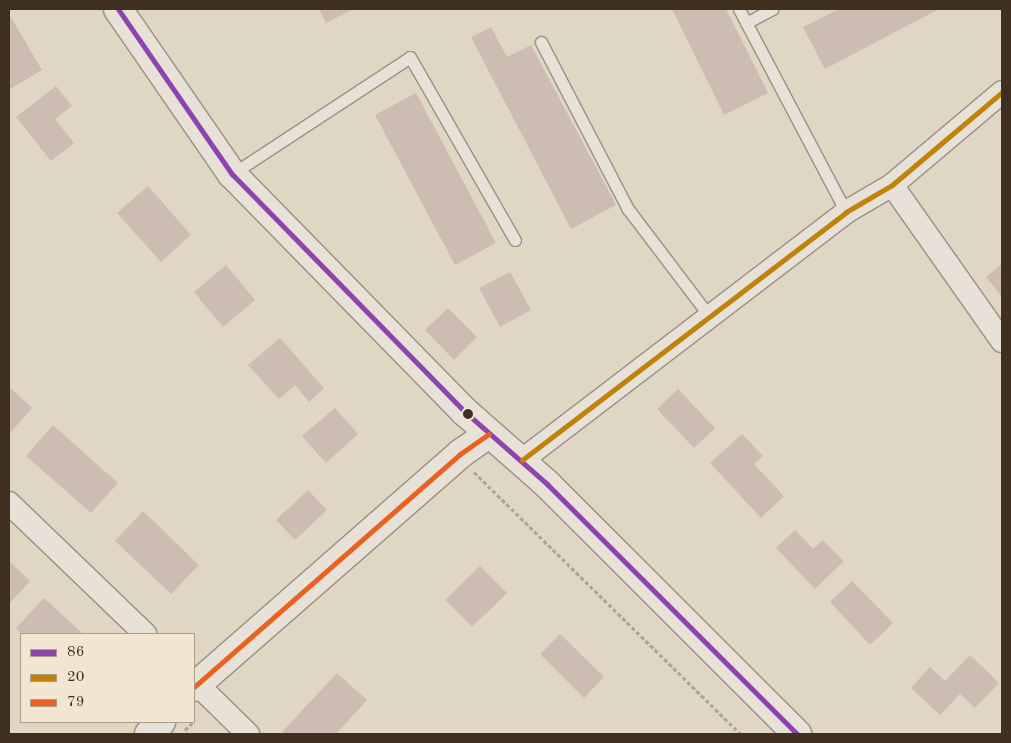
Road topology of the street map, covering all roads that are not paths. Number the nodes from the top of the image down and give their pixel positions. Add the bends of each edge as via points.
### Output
1 (118, 9) edge
2 (739, 9) edge
3 (772, 9) edge
4 (746, 23) junction
5 (541, 42) dead end
6 (1002, 92) edge
7 (232, 174) junction
8 (892, 185) junction
9 (846, 212) junction
10 (515, 240) dead end
11 (710, 317) junction
12 (1002, 341) edge
13 (489, 434) junction
14 (522, 460) junction
15 (9, 503) edge
16 (144, 633) edge
17 (200, 688) edge
18 (160, 723) edge
19 (149, 734) edge
20 (248, 734) edge
21 (797, 734) edge

1 - 7 main road
2 - 4 lane
3 - 4 lane
4 - 9 lane
5 - 11 lane via 628,209
6 - 8 street
7 - 10 lane via 410,56
7 - 13 main road
8 - 9 street
8 - 12 street
9 - 11 street
11 - 14 street
13 - 14 main road
13 - 17 main road via 460,454
14 - 21 main road
15 - 16 street
17 - 20 street
18 - 19 main road

